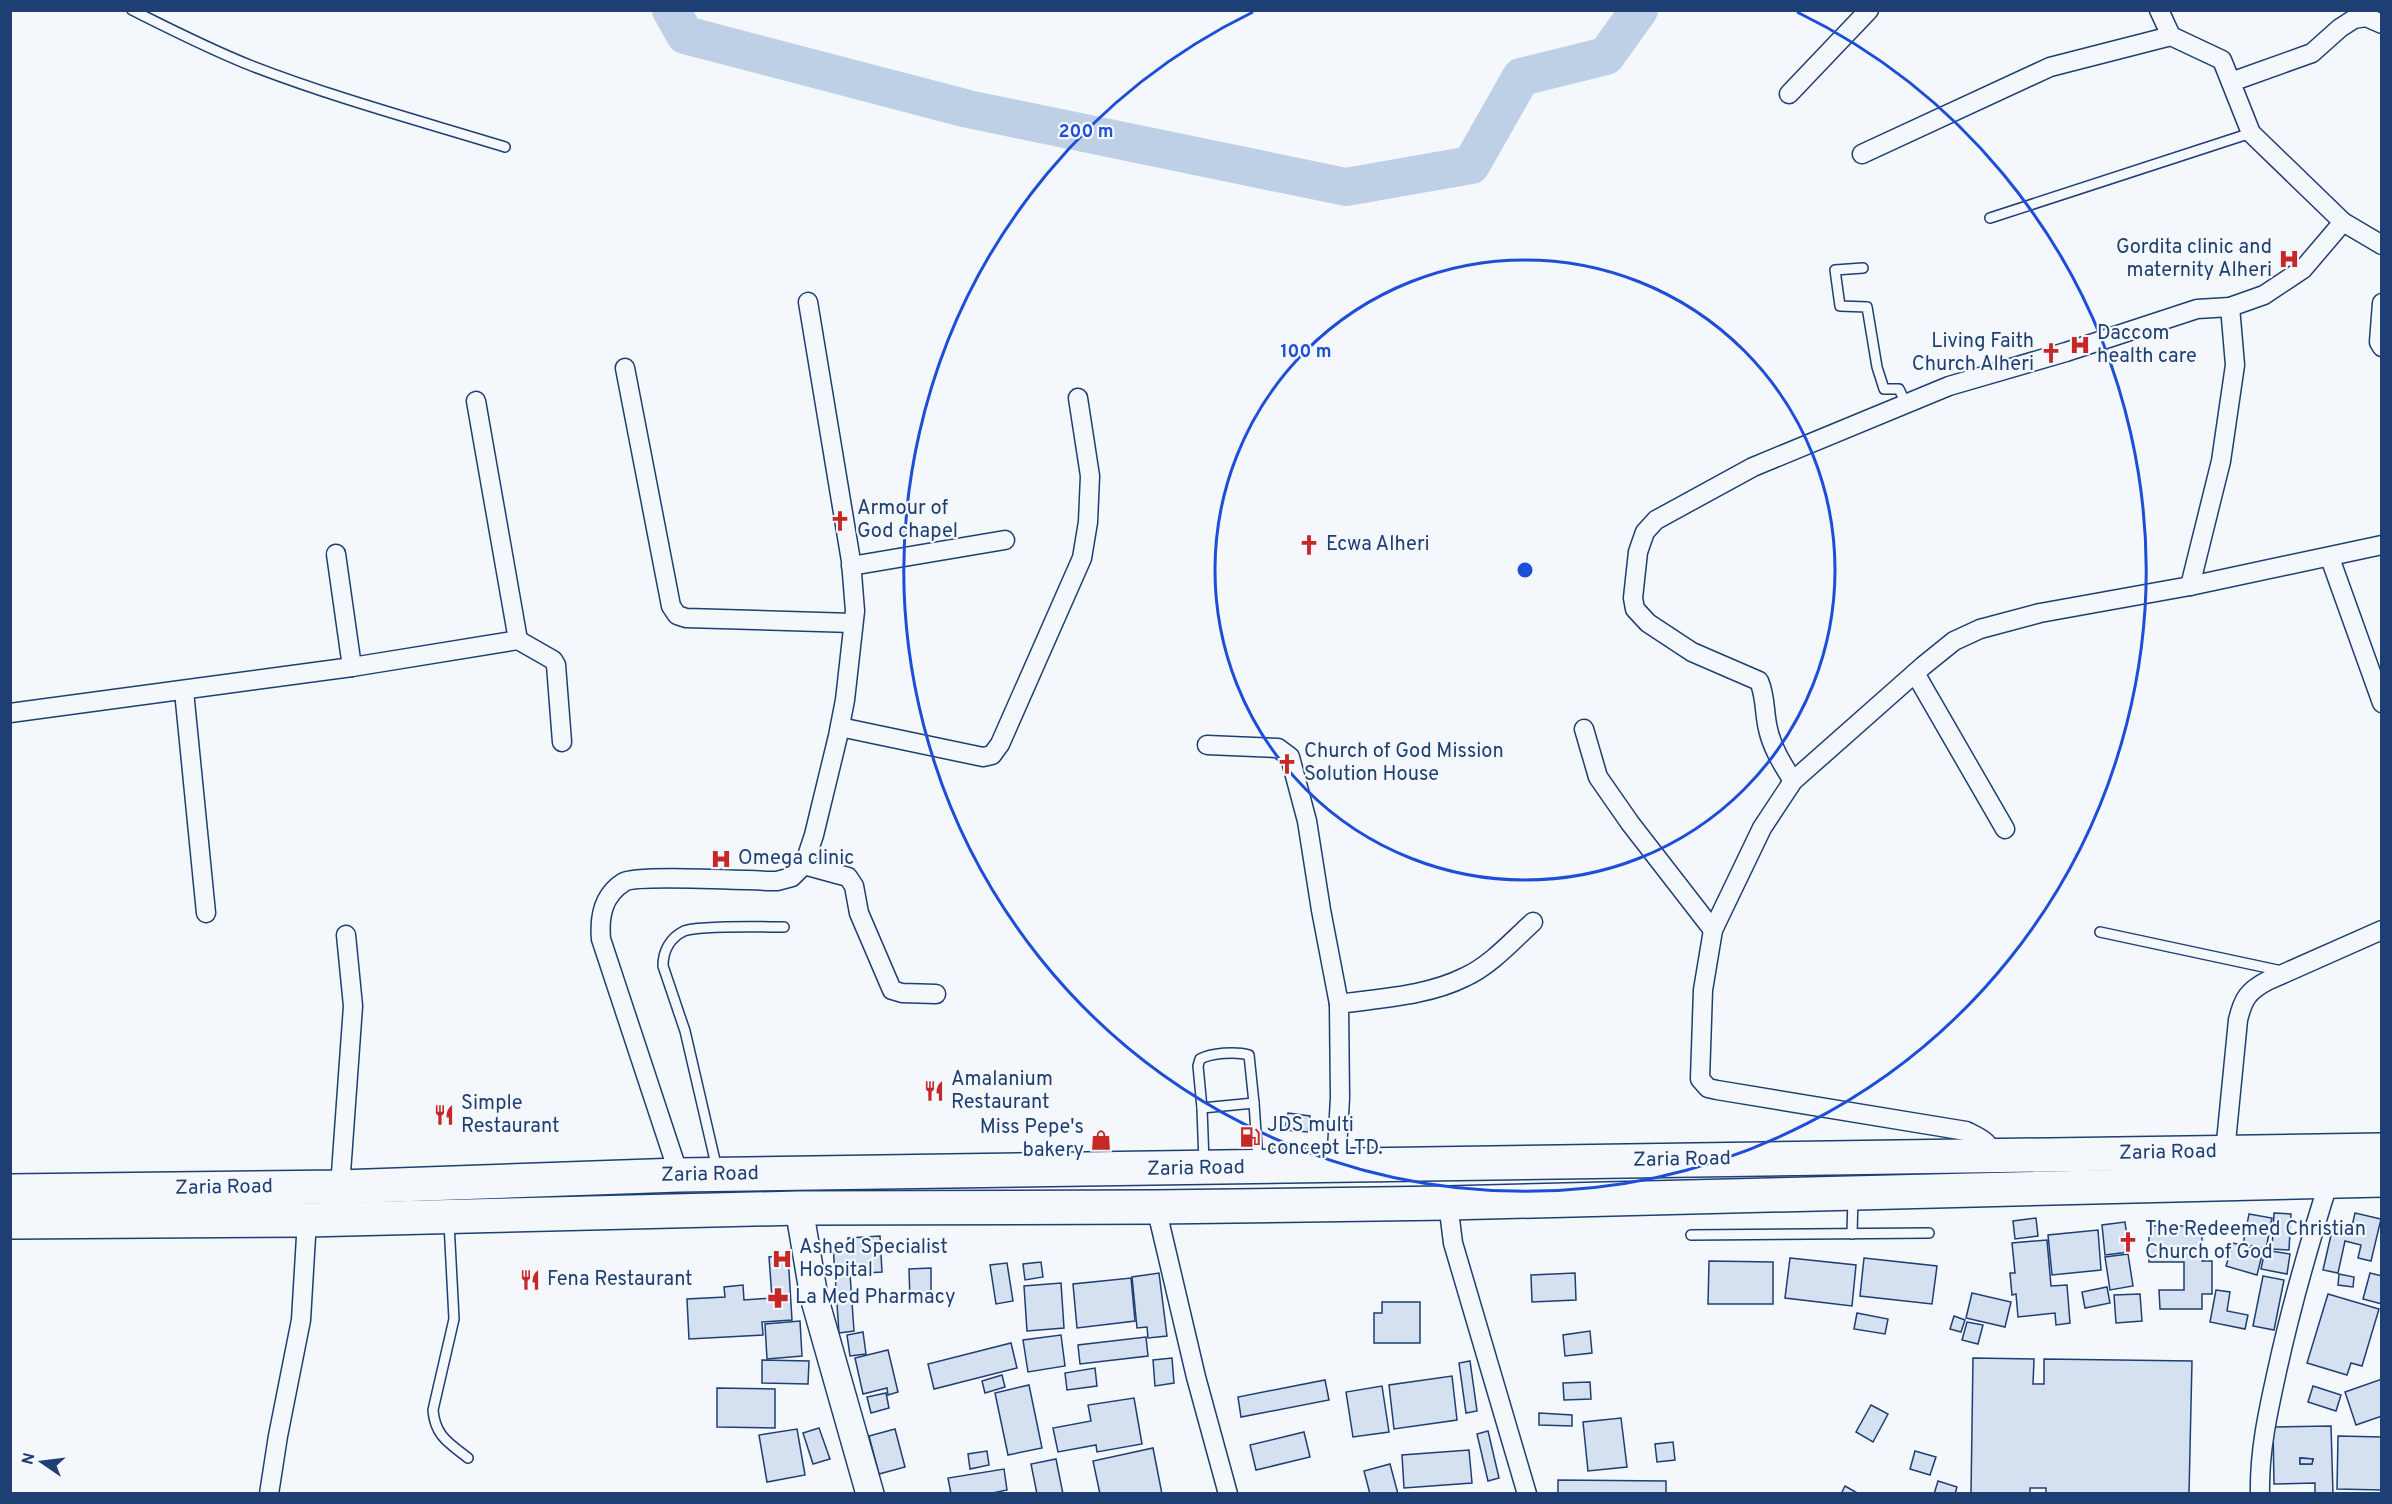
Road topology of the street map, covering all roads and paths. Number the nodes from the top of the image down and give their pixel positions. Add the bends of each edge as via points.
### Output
1 (132, 10) edge
2 (1869, 10) edge
3 (2159, 10) edge
4 (2382, 24) edge
5 (2171, 36) junction
6 (2231, 82) junction
7 (1789, 94) dead end
8 (2252, 133) junction
9 (505, 147) dead end
10 (1862, 154) dead end
11 (1990, 218) dead end
12 (2343, 222) junction
13 (2382, 245) edge
14 (1863, 268) dead end
15 (808, 302) dead end
16 (2382, 303) edge
17 (2230, 307) junction
18 (2382, 347) edge
19 (625, 368) dead end
20 (1078, 398) dead end
21 (476, 401) dead end
22 (1906, 404) junction
23 (1005, 540) dead end
24 (2382, 545) edge
25 (336, 554) dead end
26 (2330, 558) junction
27 (851, 566) junction
28 (2190, 586) junction
29 (853, 623) junction
30 (518, 640) junction
31 (352, 667) junction
32 (1915, 673) junction
33 (184, 691) junction
34 (2382, 703) edge
35 (10, 713) edge
36 (840, 727) junction
37 (1584, 729) dead end
38 (562, 742) dead end
39 (1207, 745) dead end
40 (1793, 781) junction
41 (2005, 829) dead end
42 (804, 865) junction
43 (206, 913) dead end
44 (1533, 922) dead end
45 (784, 927) dead end
46 (1713, 930) junction
47 (2382, 930) edge
48 (2100, 932) dead end
49 (346, 935) dead end
50 (2286, 972) junction
51 (936, 994) dead end
52 (1339, 1004) junction
53 (1254, 1103) junction
54 (1202, 1108) junction
55 (2382, 1150) edge
56 (2225, 1152) junction
57 (1994, 1155) junction
58 (1336, 1167) junction
59 (1272, 1168) junction
60 (1204, 1169) junction
61 (718, 1174) junction
62 (679, 1175) junction
63 (2382, 1180) edge
64 (2329, 1181) junction
65 (268, 1187) junction
66 (340, 1187) junction
67 (1996, 1190) junction
68 (10, 1191) edge
69 (1853, 1193) junction
70 (1448, 1203) junction
71 (1289, 1205) junction
72 (1156, 1207) junction
73 (799, 1208) junction
74 (449, 1216) junction
75 (267, 1220) junction
76 (307, 1220) junction
77 (10, 1222) edge
78 (1929, 1233) dead end
79 (1852, 1234) junction
80 (1691, 1235) dead end
81 (468, 1458) dead end
82 (269, 1494) edge
83 (870, 1494) edge
84 (1228, 1494) edge
85 (1527, 1494) edge
86 (2260, 1494) edge

1 - 9 lane via 252,66
2 - 7 street
3 - 5 street
4 - 6 street via 2366,17 2354,19 2312,53
5 - 6 street via 2222,60
5 - 10 street via 2050,67
6 - 8 street
8 - 11 lane
8 - 12 street
12 - 13 street
12 - 17 street via 2303,269 2264,295
14 - 22 lane via 1835,270 1840,306 1867,307 1884,389 1899,389
15 - 27 street
16 - 18 street
17 - 22 street via 2197,309 1949,386
17 - 28 street via 2235,365 2221,461
19 - 29 street via 671,606 677,615
20 - 36 street via 1090,476 1082,558 1000,744 992,755 983,757
21 - 30 street
22 - 40 street via 1753,467 1665,514 1645,532 1638,552 1635,609 1648,623 1692,652 1759,681 1768,730
23 - 27 street
24 - 26 street
25 - 31 street
26 - 28 street
26 - 34 street
27 - 29 street
28 - 32 street via 2040,613 1980,629 1954,641
29 - 36 street
30 - 31 street
30 - 38 street via 556,665
31 - 33 street
32 - 40 street
32 - 41 street
33 - 35 street
33 - 43 street
36 - 42 street
37 - 46 street via 1598,777
39 - 52 street via 1278,747 1290,757 1307,821
40 - 46 street via 1762,828
42 - 51 street via 848,878 854,886 859,913 892,990
42 - 62 street via 792,877 777,882 625,881 606,897 600,921 601,939
44 - 52 street via 1467,977 1436,989
45 - 61 lane via 684,932 663,955
46 - 57 street via 1702,990 1700,1078 1708,1088 1965,1131 1986,1140
47 - 50 street
48 - 50 lane
49 - 66 street via 353,1006
50 - 56 street via 2253,988 2242,1003
52 - 58 street
53 - 54 lane
53 - 54 lane via 1249,1056 1207,1056 1200,1059 1198,1066
53 - 59 lane
54 - 60 lane
55 - 56 highway, Zaria Road
56 - 57 highway, Zaria Road
57 - 58 highway, Zaria Road
57 - 67 street
58 - 59 highway, Zaria Road
59 - 60 highway, Zaria Road
59 - 71 highway
60 - 61 highway, Zaria Road
61 - 62 highway, Zaria Road
62 - 66 highway, Zaria Road
63 - 64 highway
64 - 67 highway
64 - 86 street via 2302,1265 2270,1402 2259,1466
65 - 66 highway, Zaria Road
65 - 68 highway, Zaria Road
65 - 75 highway
67 - 69 highway
69 - 70 highway
69 - 79 lane
70 - 71 highway
70 - 85 street via 1453,1243
71 - 72 highway
72 - 73 highway
72 - 84 street
73 - 74 highway
73 - 83 street via 814,1297
74 - 76 highway
74 - 81 lane via 454,1319 433,1410 434,1424 442,1437
75 - 76 highway
75 - 77 highway
76 - 82 street via 301,1320
78 - 79 lane
79 - 80 lane

